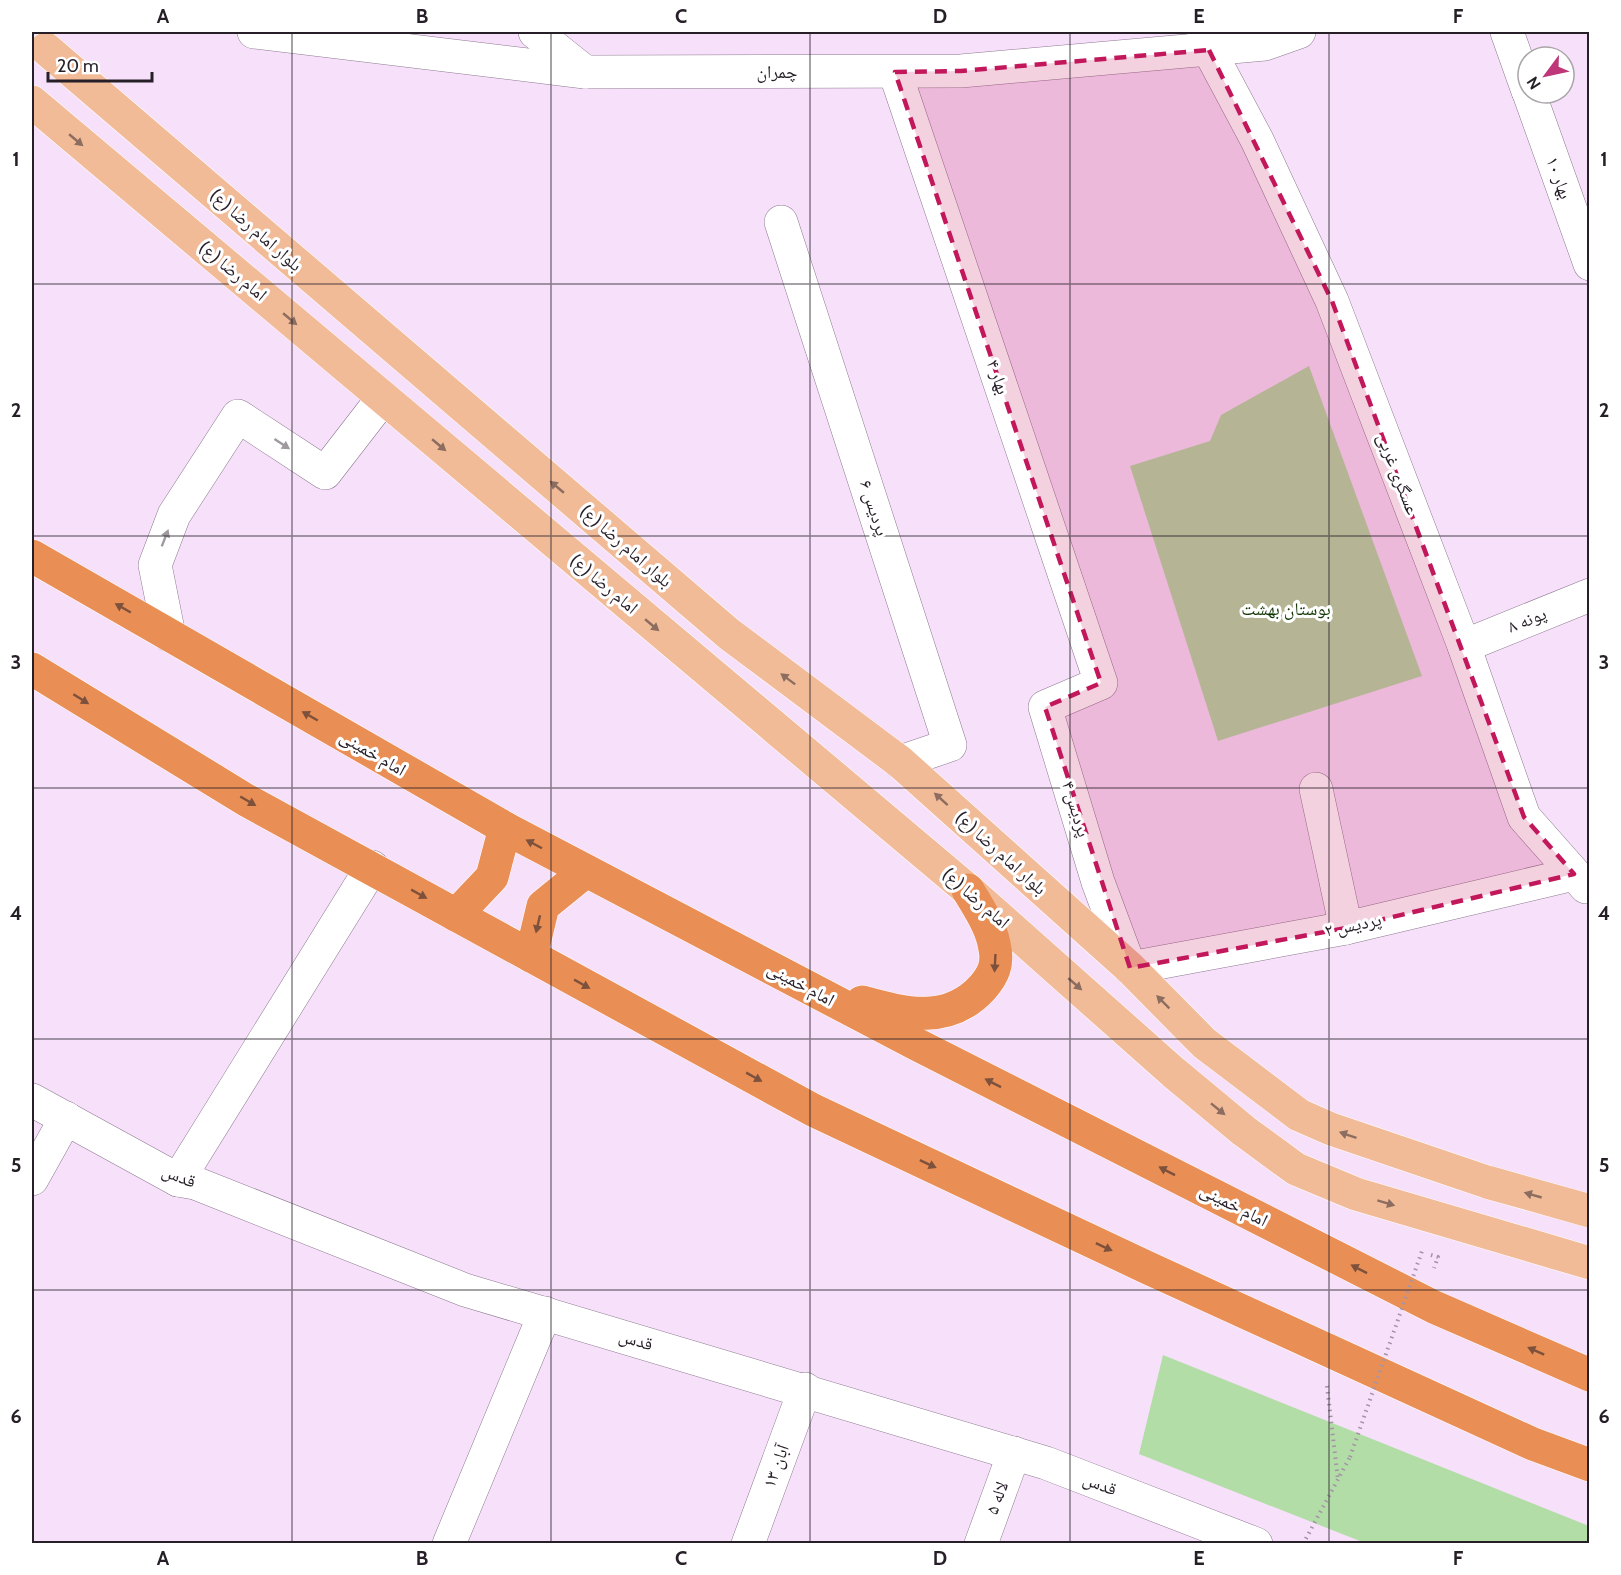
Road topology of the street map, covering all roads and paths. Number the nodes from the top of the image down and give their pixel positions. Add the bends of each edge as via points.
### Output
1 (254, 32) edge
2 (536, 32) edge
3 (1299, 32) edge
4 (1507, 32) edge
5 (45, 40) edge
6 (1206, 41) edge
7 (1516, 58) edge
8 (585, 72) junction
9 (896, 72) junction
10 (32, 88) edge
11 (32, 102) edge
12 (1533, 105) edge
13 (781, 222) dead end
14 (1590, 264) edge
15 (383, 398) junction
16 (32, 556) edge
17 (1590, 595) edge
18 (170, 636) junction
19 (1464, 646) junction
20 (32, 669) edge
21 (1101, 683) joint
22 (900, 762) junction
23 (1316, 789) dead end
24 (505, 828) junction
25 (372, 867) junction
26 (586, 871) junction
27 (1582, 883) edge
28 (968, 890) junction
29 (456, 915) junction
30 (1346, 928) junction
31 (531, 956) junction
32 (1130, 968) junction
33 (814, 990) junction
34 (1204, 1043) junction
35 (1173, 1072) junction
36 (32, 1100) edge
37 (66, 1118) junction
38 (32, 1179) edge
39 (178, 1180) junction
40 (1590, 1211) edge
41 (1422, 1251) dead end
42 (1590, 1263) edge
43 (545, 1313) junction
44 (1322, 1347) junction
45 (1590, 1375) edge
46 (805, 1389) junction
47 (1014, 1453) junction
48 (1590, 1466) edge
49 (1338, 1480) junction
50 (1186, 1531) edge
51 (449, 1544) edge
52 (748, 1544) edge
53 (981, 1544) edge
54 (1256, 1544) edge
55 (1303, 1544) edge

1 - 8 street, چمران
2 - 8 street
3 - 6 street, چمران via 1265,44
4 - 7 street, بهار ۱۰
5 - 10 main road via 40,75
22 -> 5 main road, بلوار امام رضا (ع) via 729,634
6 - 9 street, چمران via 961,71
6 - 19 street, عسگری غربی via 1332,301
8 - 9 street, چمران
9 - 21 street, بهار ۴
11 -> 15 main road, امام رضا (ع)
12 - 14 street, بهار ۱۰
13 - 22 street, پردیس ۶ via 950,745
18 -> 15 street via 155,565 174,515 238,416 325,473
15 -> 28 main road, امام رضا (ع)
18 -> 16 highway, امام خمینی
17 - 19 street, پونه ۸
24 -> 18 highway, امام خمینی
19 - 27 street, عسگری غربی via 1524,817
20 -> 25 highway via 246,800
21 - 32 street, پردیس ۴ via 1045,707 1098,882
32 -> 22 main road, بلوار امام رضا (ع)
23 - 30 street
26 -> 24 highway, امام خمینی
24 - 29 highway via 492,877
25 -> 29 highway
25 - 39 street
26 -> 31 highway via 543,906
26 - 33 highway, امام خمینی
27 - 30 street, پردیس ۲
28 -> 33 highway via 988,925 996,950 994,974 976,995 950,1011 922,1013 897,1011
28 -> 35 main road, امام رضا (ع)
29 - 31 highway
30 - 32 street, پردیس ۲
31 -> 44 highway via 813,1110
34 -> 32 main road, بلوار امام رضا (ع)
45 -> 33 highway, امام خمینی via 1434,1306
34 - 35 main road
40 -> 34 main road, بلوار امام رضا (ع) via 1488,1182 1331,1129 1299,1115
35 -> 42 main road, امام رضا (ع) via 1296,1168 1356,1194
36 - 37 street, قدس
37 - 38 street
37 - 39 street, قدس
39 - 43 street, قدس via 206,1187 465,1290
41 - 49 path, bridge via 1350,1457
43 - 46 street, قدس
43 - 51 street
44 - 48 highway via 1533,1444
44 - 49 path
46 - 47 street, قدس
46 - 52 street, ۱۳ آبان
47 - 50 street, قدس
47 - 53 street, لاله ۵
49 - 55 path
50 - 54 street, قدس

